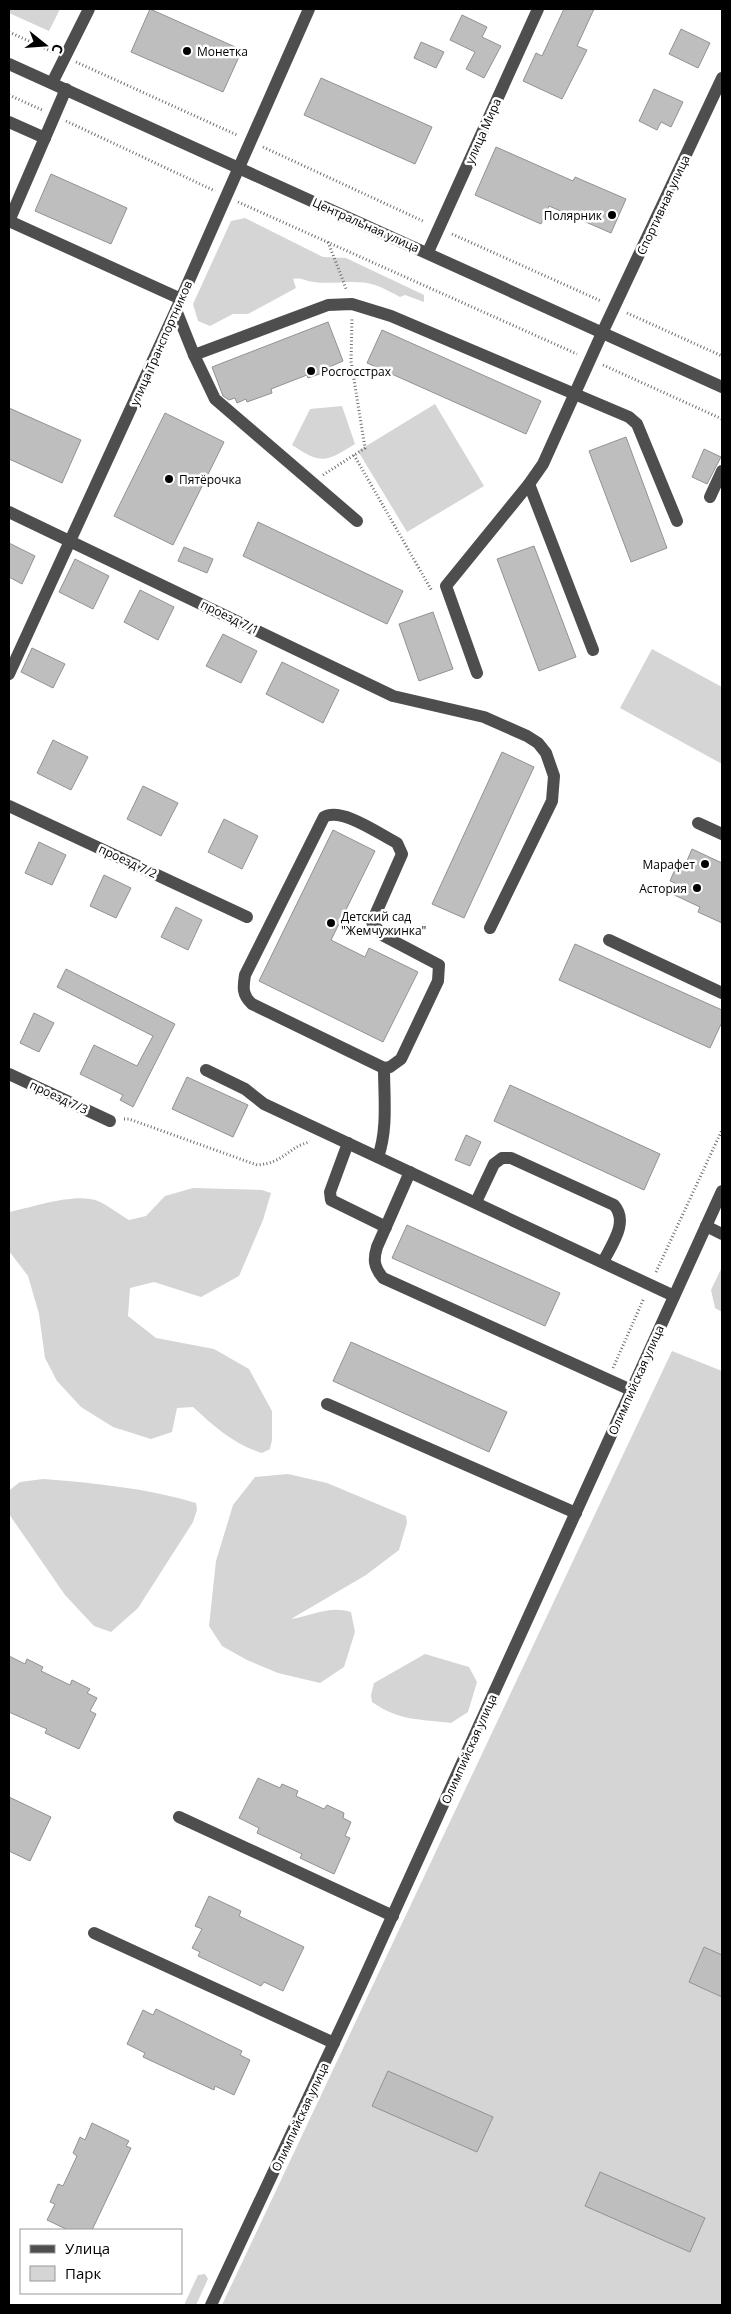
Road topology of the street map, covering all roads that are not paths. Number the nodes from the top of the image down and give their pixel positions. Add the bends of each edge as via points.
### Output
1 (89, 9) edge
2 (309, 9) edge
3 (538, 9) edge
4 (9, 64) edge
5 (722, 78) edge
6 (52, 84) junction
7 (66, 90) junction
8 (9, 122) edge
9 (45, 138) junction
10 (239, 168) junction
11 (9, 221) edge
12 (428, 252) junction
13 (179, 305) junction
14 (603, 331) junction
15 (194, 354) junction
16 (722, 386) edge
17 (575, 393) junction
18 (722, 471) edge
19 (529, 484) junction
20 (710, 498) dead end
21 (9, 512) edge
22 (357, 520) dead end
23 (677, 521) dead end
24 (71, 542) junction
25 (594, 650) dead end
26 (477, 673) dead end
27 (9, 674) edge
28 (9, 806) edge
29 (698, 822) dead end
30 (722, 834) edge
31 (247, 917) dead end
32 (490, 928) dead end
33 (610, 940) dead end
34 (722, 993) edge
35 (384, 1068) junction
36 (206, 1070) dead end
37 (9, 1074) edge
38 (110, 1121) road end
39 (348, 1143) junction
40 (378, 1157) junction
41 (410, 1172) junction
42 (722, 1191) edge
43 (476, 1202) junction
44 (706, 1226) junction
45 (386, 1227) junction
46 (722, 1234) edge
47 (604, 1262) junction
48 (674, 1296) junction
49 (631, 1390) junction
50 (327, 1404) dead end
51 (576, 1513) junction
52 (179, 1817) dead end
53 (393, 1916) junction
54 (94, 1933) dead end
55 (334, 2043) junction
56 (212, 2305) edge

1 - 6 street
2 - 10 street, улица Транспортников
3 - 12 street, улица Мира
4 - 6 street, Центральная улица
5 - 14 street, Спортивная улица
6 - 7 street, Центральная улица
7 - 9 street
7 - 10 street, Центральная улица
8 - 9 street
9 - 11 street
10 - 12 street, Центральная улица
10 - 13 street, улица Транспортников
11 - 13 street
12 - 14 street, Центральная улица
13 - 15 street
13 - 24 street, улица Транспортников
14 - 16 street, Центральная улица
14 - 17 street, Спортивная улица
15 - 17 street via 328,305 352,304 391,316
15 - 22 street via 215,399
17 - 19 street, Спортивная улица via 543,464
17 - 23 street via 638,424
18 - 20 street
19 - 25 street
19 - 26 street, Спортивная улица via 446,586
21 - 24 street, проезд 7/1
24 - 27 street, улица Транспортников
24 - 32 street, проезд 7/1 via 393,696 484,717 527,736 546,753 554,776 552,801
28 - 31 street, проезд 7/2
29 - 30 street
33 - 34 street
35 - 35 street via 252,1004 243,992 245,975 324,817 329,814 346,816 400,847 402,854 372,922 382,935 438,965 438,981 401,1059
35 - 40 street via 383,1143
36 - 39 street via 245,1089 264,1104
37 - 38 street, проезд 7/3
39 - 40 street
39 - 45 street via 330,1192 331,1200
40 - 41 street
41 - 43 street
41 - 45 street
42 - 44 street, Олимпийская улица
43 - 47 street
43 - 47 street via 494,1164 502,1158 510,1158 614,1204 622,1221
44 - 46 street
44 - 48 street, Олимпийская улица
45 - 49 street via 374,1259 383,1278
47 - 48 street
48 - 49 street, Олимпийская улица
49 - 51 street, Олимпийская улица
50 - 51 street
51 - 53 street, Олимпийская улица
52 - 53 street
53 - 55 street, Олимпийская улица
54 - 55 street
55 - 56 street, Олимпийская улица

